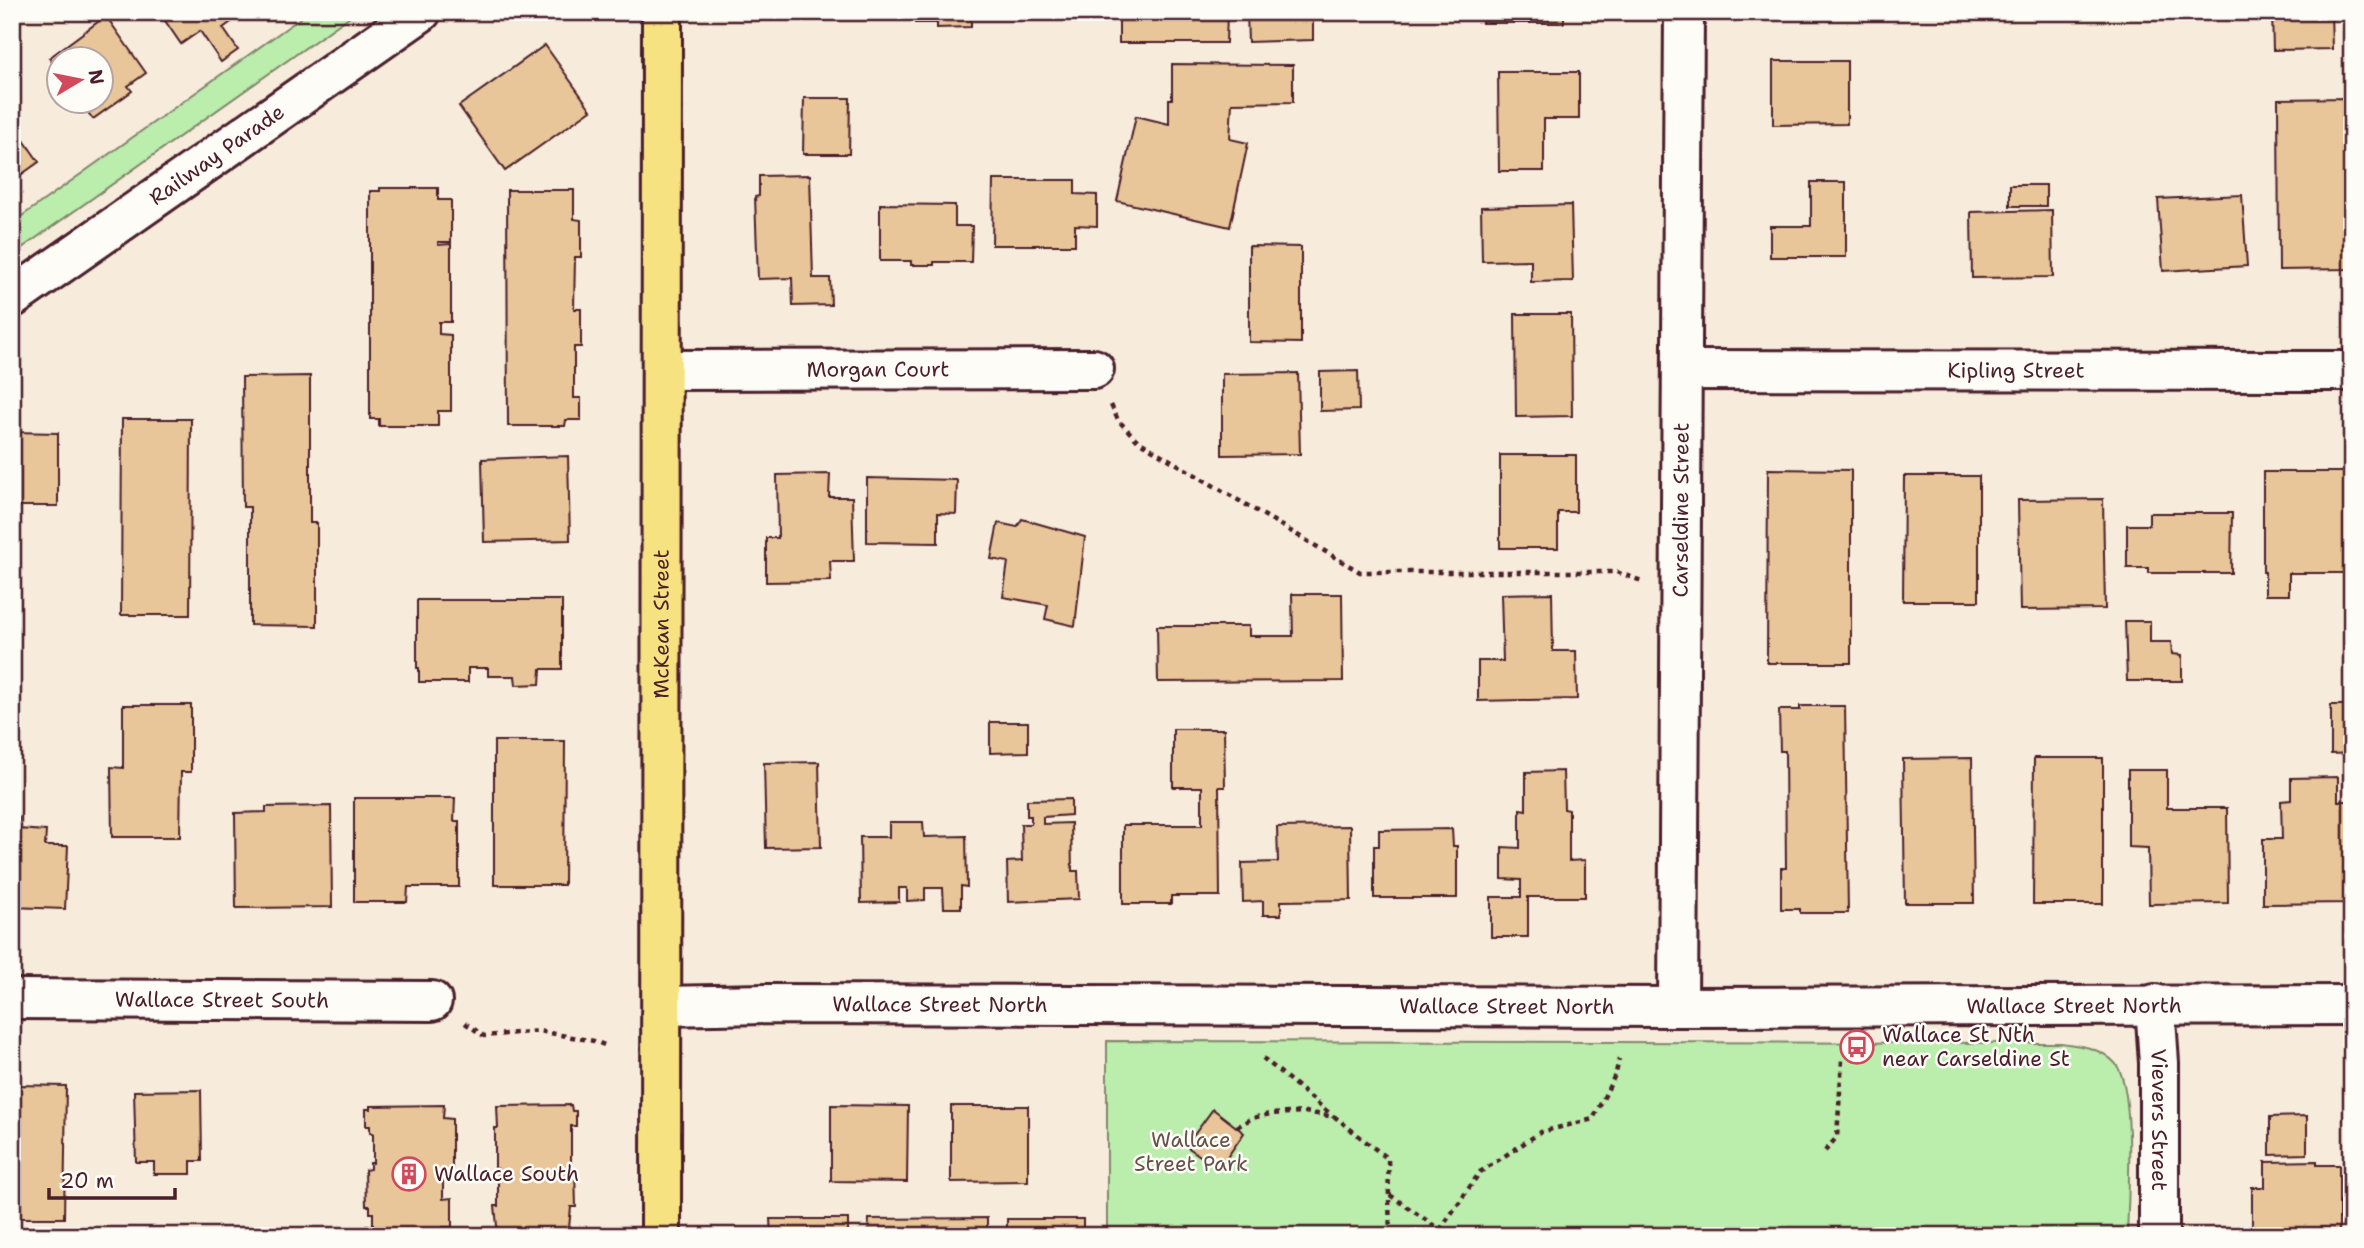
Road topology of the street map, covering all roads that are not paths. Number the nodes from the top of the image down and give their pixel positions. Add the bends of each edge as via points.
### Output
1 (421, 12) edge
2 (662, 12) edge
3 (1684, 12) edge
4 (12, 298) edge
5 (1094, 369) road end
6 (663, 370) junction
7 (1682, 370) junction
8 (2352, 371) edge
9 (12, 999) edge
10 (432, 1001) road end
11 (2155, 1004) junction
12 (2352, 1005) edge
13 (663, 1006) junction
14 (1678, 1007) junction
15 (661, 1236) edge
16 (2160, 1236) edge

1 - 4 street, Railway Parade
2 - 6 main road, McKean Street
3 - 7 street, Carseldine Street
5 - 6 street, Morgan Court
6 - 13 main road, McKean Street
7 - 8 street, Kipling Street
7 - 14 street, Carseldine Street
9 - 10 street, Wallace Street South
11 - 12 street, Wallace Street North
11 - 14 street, Wallace Street North
11 - 16 street, Vievers Street
13 - 14 street, Wallace Street North
13 - 15 main road, McKean Street

